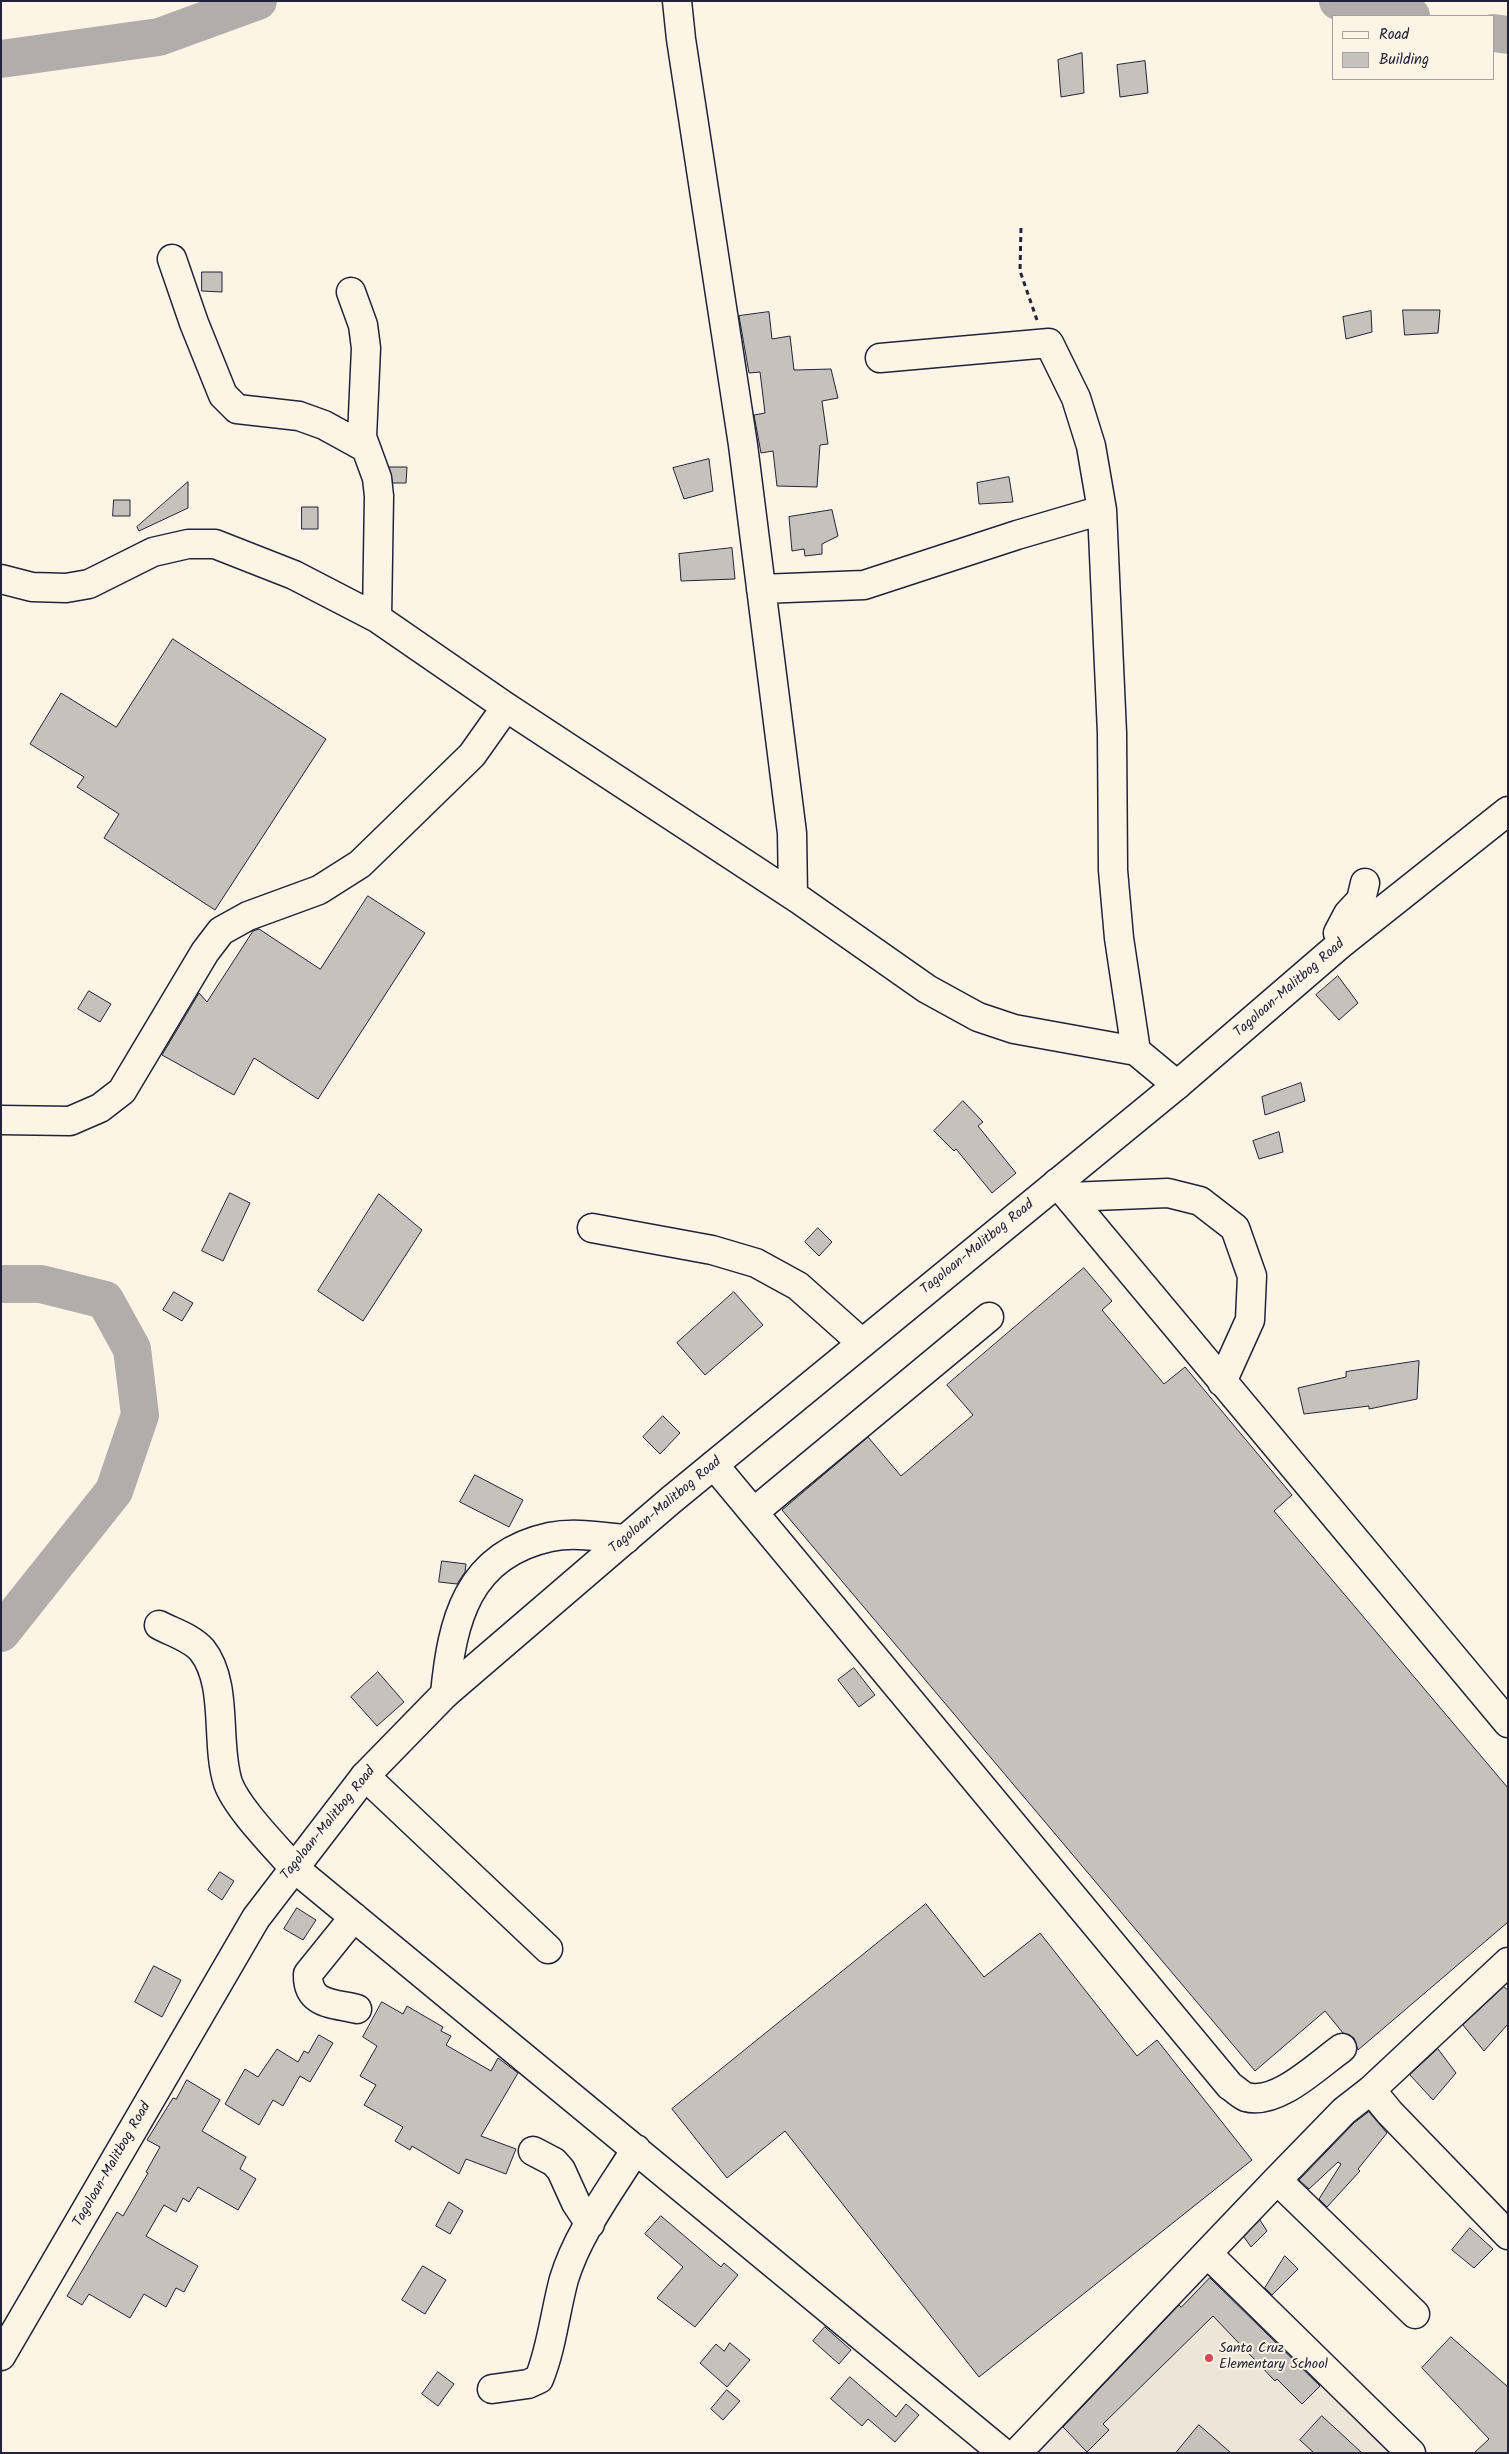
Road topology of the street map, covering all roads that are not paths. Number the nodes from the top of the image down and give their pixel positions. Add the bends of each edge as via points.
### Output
1 (677, 1) edge
2 (172, 259) dead end
3 (351, 292) dead end
4 (880, 358) dead end
5 (364, 447) junction
6 (1102, 510) junction
7 (1, 580) edge
8 (761, 589) junction
9 (377, 618) junction
10 (506, 707) junction
11 (1508, 811) edge
12 (1365, 883) dead end
13 (793, 896) junction
14 (1343, 942) junction
15 (1136, 1051) junction
16 (1177, 1085) junction
17 (1, 1120) edge
18 (1063, 1190) junction
19 (592, 1228) dead end
20 (989, 1317) dead end
21 (862, 1343) junction
22 (1222, 1382) junction
23 (714, 1465) junction
24 (754, 1512) junction
25 (626, 1539) junction
26 (159, 1625) dead end
27 (445, 1694) junction
28 (1508, 1723) edge
29 (365, 1776) junction
30 (293, 1867) junction
31 (354, 1917) junction
32 (548, 1949) dead end
33 (1508, 1962) edge
34 (358, 2009) dead end
35 (1342, 2048) dead end
36 (1371, 2090) junction
37 (636, 2150) junction
38 (533, 2151) dead end
39 (1277, 2180) junction
40 (590, 2224) junction
41 (1508, 2235) edge
42 (1208, 2254) junction
43 (1415, 2314) dead end
44 (1, 2356) edge
45 (492, 2389) dead end
46 (1003, 2453) edge
47 (1017, 2453) edge
48 (1411, 2453) edge

1 - 8 street via 742,435
2 - 5 street via 223,395 231,405 246,411 299,416 324,425
3 - 5 street via 363,325 366,348
4 - 6 street via 1048,343 1076,398 1092,446
5 - 9 street via 379,496
6 - 8 street via 864,585
6 - 15 street via 1112,733 1113,870 1119,938
7 - 9 street via 32,587 66,588 89,584 153,552 188,544 215,544 294,575
8 - 13 street via 792,833
9 - 10 street
10 - 13 street
10 - 17 street via 472,755 360,864 319,890 248,916 221,931 122,1090 100,1108 70,1121
11 - 14 street, Tagoloan-Malitbog Road
12 - 14 street via 1361,900 1348,914 1338,933
13 - 15 street via 927,989 978,1017 1014,1029
14 - 16 street, Tagoloan-Malitbog Road
15 - 16 street
16 - 18 street, Tagoloan-Malitbog Road
18 - 21 street, Tagoloan-Malitbog Road
18 - 22 street
18 - 22 street via 1168,1193 1200,1201 1234,1228 1252,1276 1250,1320
19 - 21 street via 712,1250 756,1263 798,1286
20 - 24 street
21 - 23 street, Tagoloan-Malitbog Road
22 - 28 street
23 - 24 street
23 - 25 street, Tagoloan-Malitbog Road
24 - 35 street via 1230,2086 1245,2097 1265,2099 1288,2087
25 - 27 street, Tagoloan-Malitbog Road
25 - 27 street via 580,1534 550,1537 514,1550 481,1574 460,1610 449,1651
26 - 30 street via 201,1649 210,1665 217,1690 229,1784 248,1816
27 - 29 street, Tagoloan-Malitbog Road
29 - 30 street, Tagoloan-Malitbog Road
29 - 32 street
30 - 31 street
30 - 44 street, Tagoloan-Malitbog Road via 256,1918
31 - 34 street via 308,1974 308,1985 318,1999
31 - 37 street
33 - 36 street
36 - 39 street via 1344,2112
36 - 41 street
37 - 40 street
37 - 46 street
38 - 40 street via 554,2162 561,2170
39 - 42 street
39 - 43 street
40 - 45 street via 565,2278 539,2379 528,2384
42 - 47 street
42 - 48 street

